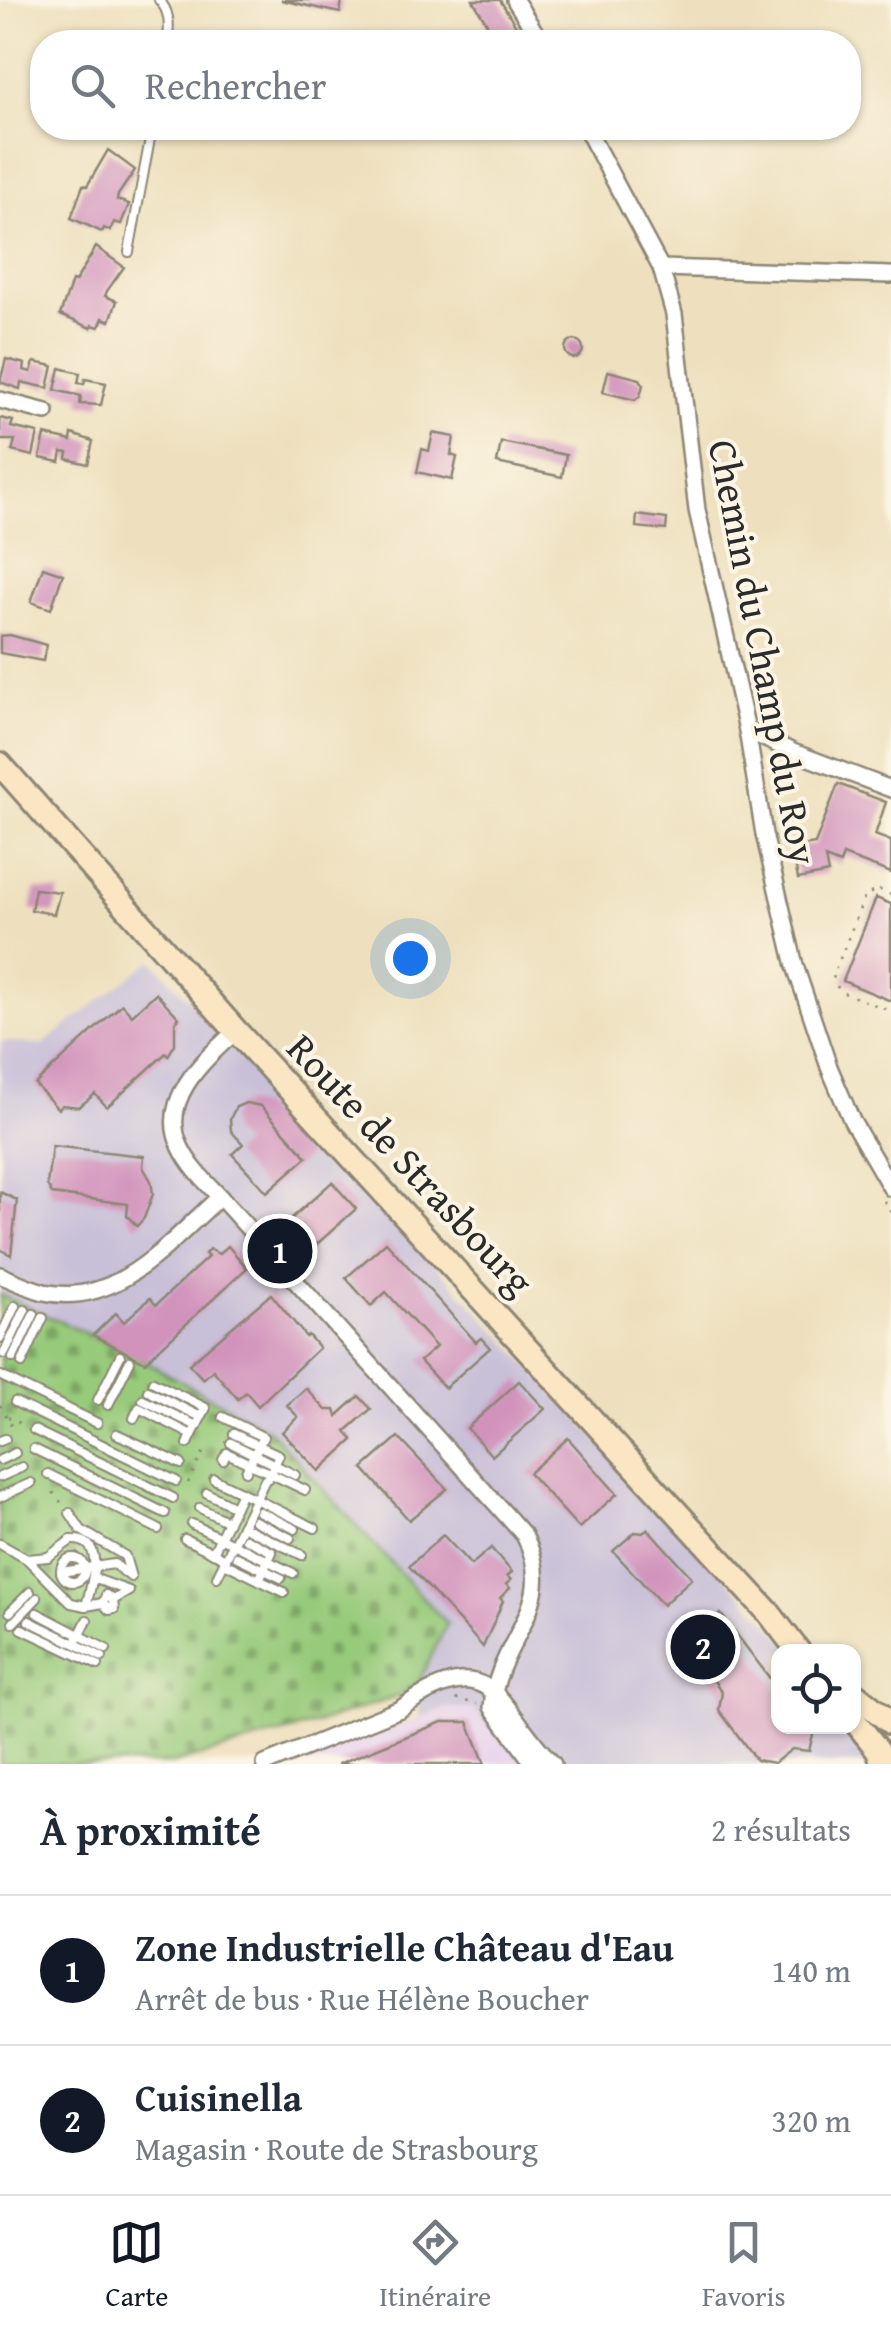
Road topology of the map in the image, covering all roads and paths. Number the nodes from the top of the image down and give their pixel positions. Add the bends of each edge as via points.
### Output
1 (158, 0) edge
2 (516, 0) edge
3 (170, 30) edge
4 (534, 30) edge
5 (150, 140) edge
6 (592, 140) edge
7 (129, 252) dead end
8 (661, 268) junction
9 (891, 275) edge
10 (0, 400) edge
11 (46, 412) dead end
12 (747, 730) junction
13 (0, 764) edge
14 (891, 789) edge
15 (891, 894) edge
16 (891, 1012) edge
17 (236, 1031) junction
18 (891, 1188) edge
19 (220, 1197) junction
20 (0, 1276) edge
21 (29, 1312) junction
22 (0, 1338) edge
23 (120, 1356) dead end
24 (130, 1361) dead end
25 (1, 1376) edge
26 (153, 1382) dead end
27 (145, 1396) dead end
28 (14, 1402) dead end
29 (170, 1413) junction
30 (4, 1415) dead end
31 (223, 1417) dead end
32 (134, 1418) dead end
33 (97, 1423) dead end
34 (34, 1430) joint
35 (118, 1434) dead end
36 (232, 1438) dead end
37 (34, 1449) dead end
38 (15, 1453) dead end
39 (252, 1459) junction
40 (0, 1460) edge
41 (223, 1460) dead end
42 (181, 1464) dead end
43 (22, 1467) dead end
44 (48, 1474) dead end
45 (295, 1474) dead end
46 (269, 1475) junction
47 (0, 1478) edge
48 (214, 1479) dead end
49 (176, 1481) dead end
50 (31, 1483) dead end
51 (305, 1490) dead end
52 (242, 1492) junction
53 (207, 1493) dead end
54 (0, 1496) edge
55 (173, 1498) dead end
56 (256, 1498) junction
57 (235, 1507) junction
58 (200, 1508) dead end
59 (70, 1513) dead end
60 (165, 1513) dead end
61 (254, 1516) junction
62 (228, 1522) junction
63 (192, 1524) dead end
64 (242, 1527) junction
65 (314, 1528) dead end
66 (158, 1529) dead end
67 (293, 1534) junction
68 (185, 1538) dead end
69 (220, 1538) junction
70 (246, 1539) dead end
71 (0, 1544) edge
72 (233, 1544) junction
73 (113, 1546) junction
74 (212, 1552) junction
75 (302, 1554) dead end
76 (237, 1557) dead end
77 (26, 1560) junction
78 (225, 1561) junction
79 (114, 1564) junction
80 (266, 1566) junction
81 (89, 1567) junction
82 (61, 1572) dead end
83 (293, 1573) dead end
84 (132, 1577) junction
85 (217, 1577) dead end
86 (93, 1578) junction
87 (281, 1578) dead end
88 (259, 1580) junction
89 (130, 1592) junction
90 (284, 1592) dead end
91 (38, 1598) junction
92 (86, 1606) junction
93 (10, 1612) dead end
94 (64, 1612) dead end
95 (769, 1613) junction
96 (37, 1614) junction
97 (87, 1620) dead end
98 (20, 1627) junction
99 (54, 1633) junction
100 (75, 1644) junction
101 (794, 1644) edge
102 (802, 1644) edge
103 (45, 1652) dead end
104 (508, 1654) junction
105 (66, 1662) dead end
106 (465, 1682) junction
107 (494, 1690) junction
108 (861, 1699) edge
109 (503, 1711) junction
110 (891, 1723) edge
111 (861, 1729) edge
112 (265, 1764) edge
113 (534, 1764) edge
114 (553, 1764) edge
115 (888, 1764) edge

1 - 3 lane via 166,6
2 - 4 street
5 - 7 lane
6 - 8 street, Chemin du Champ du Roy
8 - 9 street
8 - 12 street, Chemin du Champ du Roy via 674,314 697,510
10 - 11 street
12 - 14 street
12 - 18 street, Chemin du Champ du Roy via 796,966 828,1067
13 - 17 main road, Route de Strasbourg
15 - 16 path via 865,896 833,976 839,991
17 - 19 street via 199,1064 178,1111 181,1148
17 - 95 main road, Route de Strasbourg
19 - 20 street via 134,1274 106,1287 45,1292
19 - 104 street via 524,1535 538,1582
21 - 21 lane via 13,1358
21 - 22 lane
23 - 24 lane via 103,1403
25 - 33 lane
26 - 29 lane
27 - 29 lane
28 - 49 lane
29 - 29 lane via 206,1408 194,1431
29 - 32 lane via 139,1408
30 - 34 path
31 - 39 lane via 264,1437
34 - 55 lane
35 - 42 lane
36 - 39 lane
37 - 60 lane
38 - 40 lane
39 - 41 lane via 228,1453
39 - 46 lane
39 - 46 lane via 279,1456
43 - 47 lane
44 - 66 lane
45 - 46 lane
46 - 51 lane
46 - 56 lane
48 - 52 lane
50 - 54 lane
52 - 56 lane
52 - 57 lane
53 - 57 lane
56 - 61 lane
56 - 67 lane
57 - 61 lane
57 - 62 lane
58 - 62 lane
59 - 73 lane via 81,1530
61 - 64 lane
61 - 67 lane
62 - 64 lane
62 - 69 lane
63 - 69 lane
64 - 67 lane
64 - 72 lane
65 - 67 lane
67 - 75 lane
68 - 74 lane
69 - 72 lane
69 - 74 lane
70 - 80 lane via 272,1552
71 - 77 lane
72 - 78 lane
72 - 80 lane
73 - 79 lane
73 - 84 lane via 125,1556
74 - 78 lane
76 - 80 lane
77 - 81 lane via 48,1557 77,1540 93,1549
77 - 92 lane via 71,1603
78 - 85 lane
78 - 88 lane
79 - 81 lane
79 - 84 lane
80 - 83 lane
80 - 87 lane
80 - 88 lane
81 - 82 lane
81 - 86 lane
84 - 89 lane
86 - 89 lane
86 - 92 lane
88 - 90 lane
89 - 92 lane
91 - 93 lane
91 - 96 lane
91 - 98 lane
94 - 99 lane
95 - 101 main road, Route de Strasbourg
95 - 102 main road, Route de Strasbourg
96 - 98 lane
96 - 99 lane
97 - 100 lane
98 - 99 lane
99 - 100 lane
99 - 100 lane
99 - 103 lane
100 - 100 lane via 102,1657
100 - 105 lane
104 - 106 street
104 - 107 street
104 - 109 street
106 - 107 street
106 - 112 street
107 - 109 street via 492,1707
108 - 110 main road
109 - 113 street
109 - 114 street
111 - 115 main road

